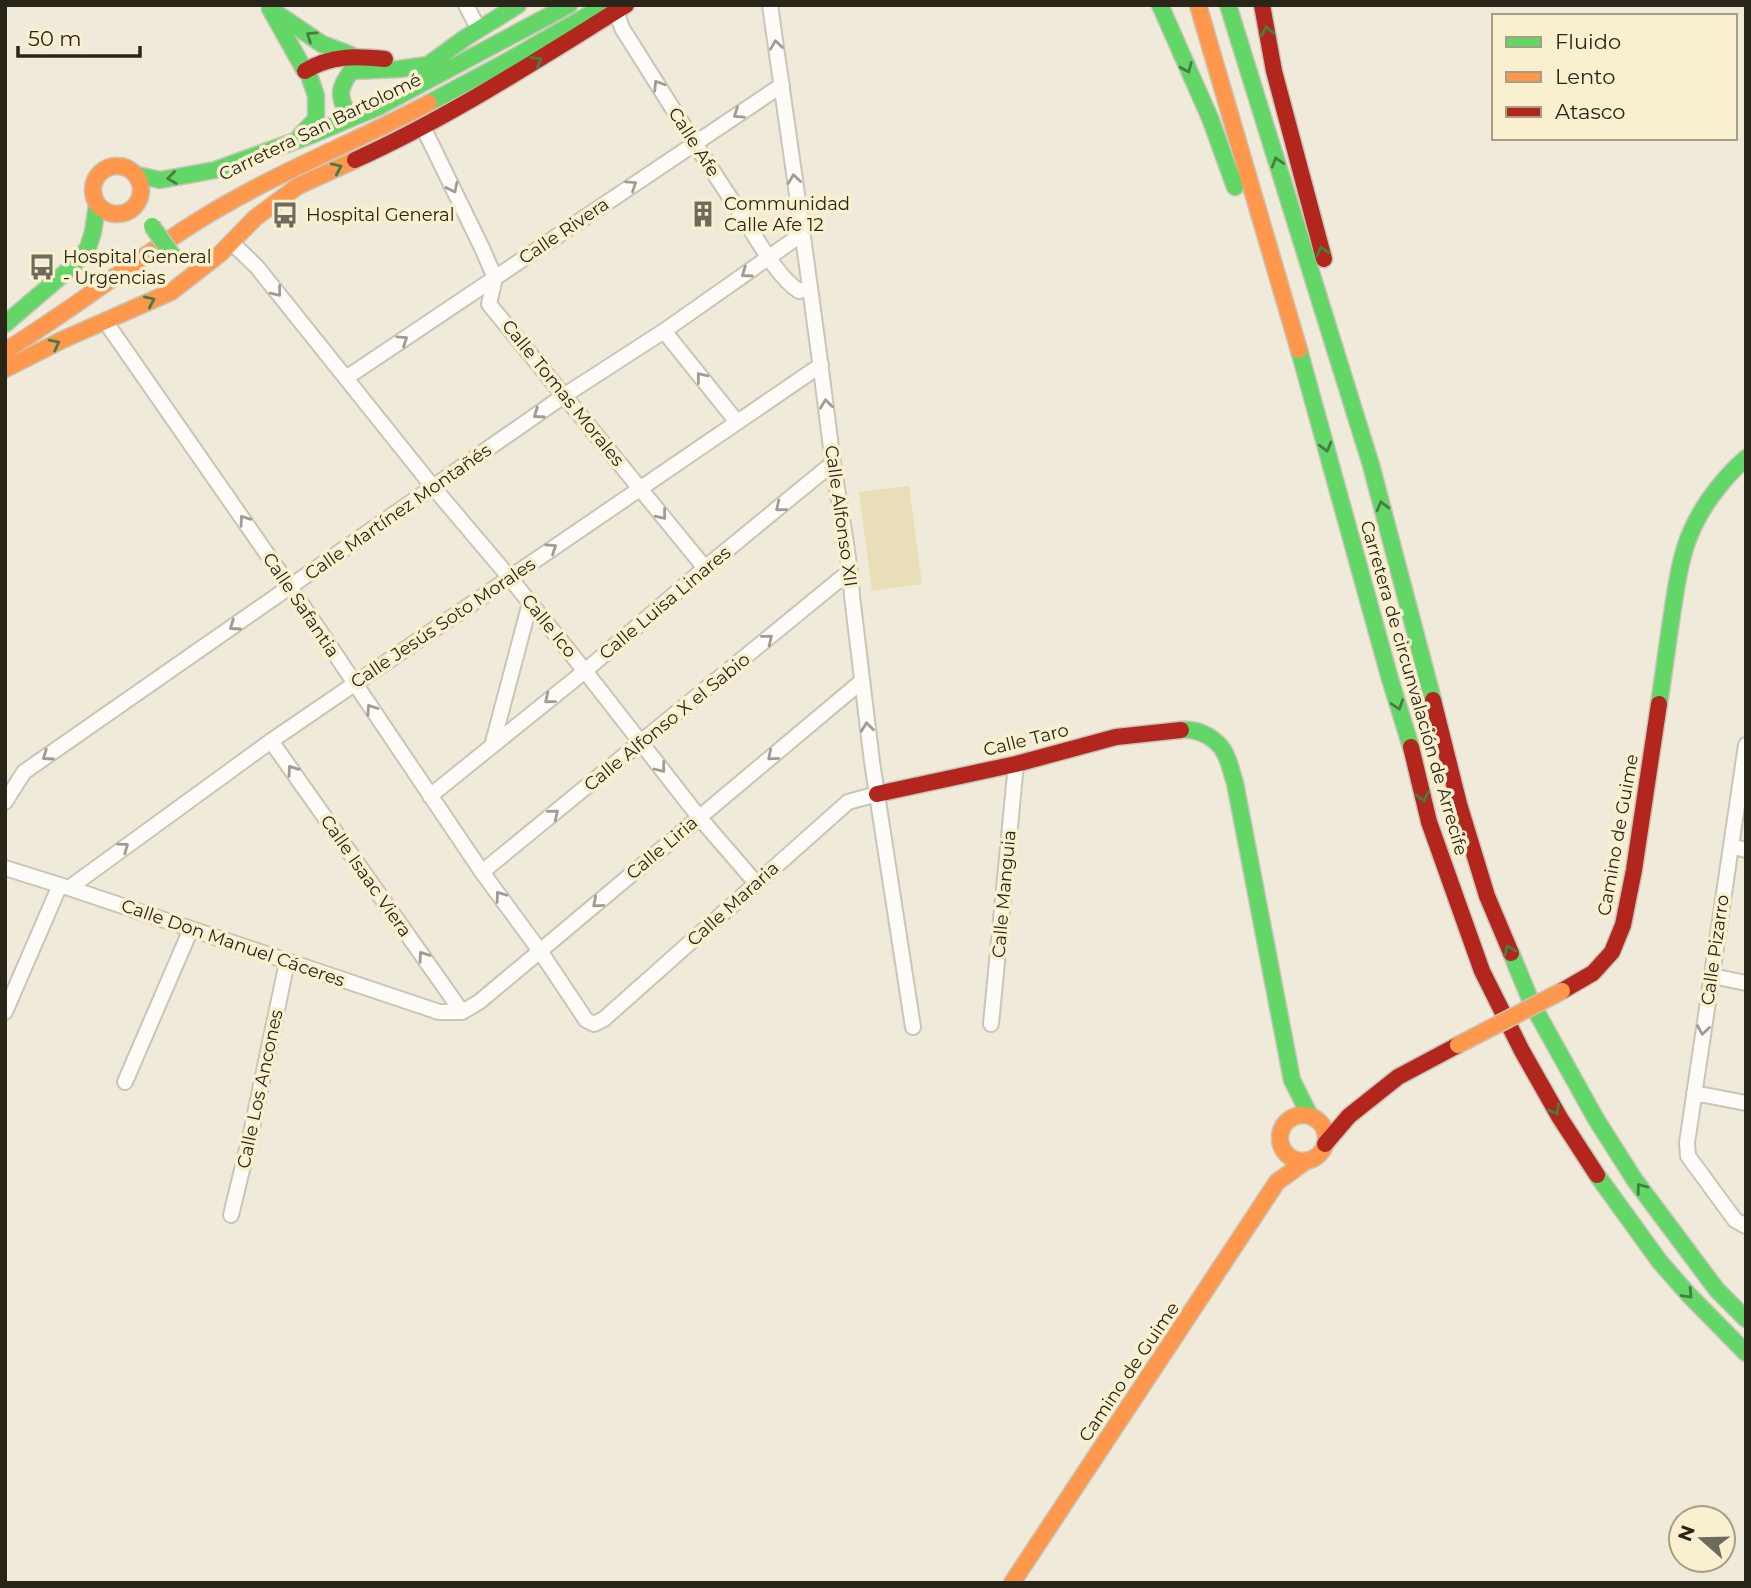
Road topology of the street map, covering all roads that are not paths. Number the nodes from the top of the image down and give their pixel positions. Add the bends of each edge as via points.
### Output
1 (466, 5) edge
2 (518, 5) edge
3 (569, 5) edge
4 (588, 5) edge
5 (770, 5) edge
6 (1160, 5) edge
7 (1198, 5) edge
8 (1228, 5) edge
9 (1262, 5) edge
10 (269, 7) edge
11 (616, 7) edge
12 (472, 34) junction
13 (353, 64) junction
14 (308, 75) junction
15 (782, 85) junction
16 (346, 110) junction
17 (364, 113) junction
18 (423, 127) junction
19 (294, 142) junction
20 (694, 143) junction
21 (137, 175) junction
22 (97, 205) junction
23 (136, 206) junction
24 (802, 233) junction
25 (231, 242) junction
26 (769, 257) junction
27 (191, 276) junction
28 (495, 278) junction
29 (810, 288) junction
30 (106, 321) junction
31 (5, 324) edge
32 (664, 331) junction
33 (5, 341) edge
34 (5, 351) edge
35 (821, 365) junction
36 (5, 369) edge
37 (346, 377) junction
38 (1308, 381) junction
39 (565, 395) junction
40 (737, 422) junction
41 (1363, 438) junction
42 (1746, 458) edge
43 (833, 463) junction
44 (433, 487) junction
45 (641, 488) junction
46 (705, 568) junction
47 (850, 571) junction
48 (509, 578) junction
49 (290, 587) junction
50 (530, 603) junction
51 (585, 671) junction
52 (862, 681) junction
53 (355, 684) junction
54 (271, 741) junction
55 (641, 743) junction
56 (492, 746) junction
57 (1745, 753) edge
58 (1016, 764) junction
59 (877, 794) junction
60 (430, 796) junction
61 (5, 802) edge
62 (699, 817) junction
63 (1731, 846) junction
64 (1746, 850) edge
65 (5, 868) edge
66 (482, 872) junction
67 (756, 883) junction
68 (64, 886) junction
69 (191, 929) junction
70 (540, 951) junction
71 (287, 962) junction
72 (1712, 976) junction
73 (1746, 983) edge
74 (5, 1012) edge
75 (462, 1012) junction
76 (594, 1024) joint
77 (991, 1024) dead end
78 (913, 1027) dead end
79 (1292, 1080) junction
80 (125, 1082) dead end
81 (1694, 1093) junction
82 (1746, 1103) edge
83 (1349, 1116) junction
84 (1312, 1117) junction
85 (1284, 1126) junction
86 (1325, 1144) junction
87 (1282, 1146) junction
88 (1306, 1161) junction
89 (1277, 1182) junction
90 (231, 1215) dead end
91 (1746, 1226) edge
92 (1746, 1319) edge
93 (1746, 1353) edge
94 (1012, 1583) edge

1 - 12 street
2 - 12 main road
3 - 17 main road, Carretera San Bartolomé
4 - 33 main road, Carretera San Bartolomé via 481,68 256,177 188,216
15 -> 5 street, Calle Alfonso XII
6 -> 38 main road via 1210,118
7 - 38 main road, Carretera de circunvalación de Arrecife
41 -> 8 main road, Carretera de circunvalación de Arrecife
41 -> 9 main road via 1349,354 1274,71
13 -> 10 main road
10 - 14 main road
18 -> 11 main road via 498,85
20 -> 11 street, Calle Afe via 622,28
11 - 34 main road, Carretera San Bartolomé via 271,179 196,222
12 - 13 main road via 428,65 399,69
13 - 14 main road
13 - 16 main road via 340,99
14 - 16 main road via 334,104
14 - 19 main road via 316,96 316,118
15 -> 20 street, Calle Rivera
24 -> 15 street, Calle Alfonso XII
16 - 17 main road
17 - 19 main road, Carretera San Bartolomé
25 -> 18 main road via 254,218 298,186
18 -> 28 street, Calle Tomas Morales
19 -> 21 main road, Carretera San Bartolomé via 215,170 177,178
20 - 26 street, Calle Afe
28 -> 20 street, Calle Rivera
21 - 22 main road via 127,167 102,170 93,183
21 - 23 main road via 141,191
22 - 23 main road via 109,214 124,215
22 - 31 main road via 88,248 74,266
23 - 27 main road, bridge
24 - 26 street, Calle Martínez Montañés
24 - 29 street, Calle Alfonso XII
25 - 27 main road
25 -> 37 street, Calle Ico via 257,267
26 - 29 street, Calle Afe via 789,285 799,291
26 -> 32 street, Calle Martínez Montañés
30 -> 27 main road via 171,292
37 -> 28 street, Calle Rivera
28 - 39 street, Calle Tomas Morales via 489,304
29 - 35 street, Calle Alfonso XII
36 -> 30 main road
49 -> 30 street, Calle Safantia
32 - 39 street, Calle Martínez Montañés
40 -> 32 street
35 - 40 street, Calle Jesús Soto Morales
43 -> 35 street, Calle Alfonso XII
37 - 44 street, Calle Ico
38 -> 93 main road, Carretera de circunvalación de Arrecife via 1429,822 1482,971 1560,1118 1604,1185 1660,1262
39 -> 44 street, Calle Martínez Montañés
39 - 45 street, Calle Tomas Morales
40 - 45 street, Calle Jesús Soto Morales
92 -> 41 main road, Carretera de circunvalación de Arrecife via 1717,1290 1634,1179 1532,1004 1487,896 1459,803
42 - 83 main road, Camino de Guime, bridge via 1732,469 1687,540 1634,870 1623,925 1612,952 1592,973 1398,1077
43 -> 46 street, Calle Luisa Linares
43 - 47 street, Calle Alfonso XII
44 - 48 street, Calle Ico
44 - 49 street, Calle Martínez Montañés
45 -> 46 street, Calle Tomas Morales
48 -> 45 street, Calle Jesús Soto Morales
46 - 51 street, Calle Luisa Linares
47 - 52 street, Calle Alfonso XII
55 -> 47 street, Calle Alfonso X el Sabio
48 - 50 street, Calle Ico
48 - 53 street, Calle Jesús Soto Morales
49 - 53 street, Calle Safantia
49 -> 61 street, Calle Martínez Montañés via 24,772
50 - 51 street, Calle Ico
50 - 56 street
51 - 55 street, Calle Ico
51 -> 56 street, Calle Luisa Linares
59 -> 52 street, Calle Alfonso XII
52 -> 62 street, Calle Liria
53 - 54 street, Calle Jesús Soto Morales
60 -> 53 street, Calle Safantia
68 -> 54 street, Calle Jesús Soto Morales
75 -> 54 street, Calle Isaac Viera
55 -> 62 street, Calle Ico
66 -> 55 street, Calle Alfonso X el Sabio
56 - 60 street, Calle Luisa Linares
57 - 63 street, Calle Pizarro
58 - 59 main road, Calle Taro
58 - 77 street, Calle Manguia
58 - 79 main road, Calle Taro via 1116,737 1186,729 1218,742 1235,783
59 - 67 street, Calle Mararia via 848,802
59 - 78 street, Calle Alfonso XII
60 - 66 street, Calle Safantia
62 - 67 street, Calle Ico
62 -> 70 street, Calle Liria
63 - 64 street
63 - 72 street, Calle Pizarro
65 - 68 street, Calle Don Manuel Cáceres
70 -> 66 street, Calle Safantia
67 - 76 street, Calle Mararia via 604,1020
68 - 69 street, Calle Don Manuel Cáceres
68 - 74 street
69 - 71 street, Calle Don Manuel Cáceres
69 - 80 street
70 - 75 street, Calle Liria
70 - 76 street, Calle Safantia via 586,1020
71 - 75 street, Calle Don Manuel Cáceres via 439,1012
71 - 90 street, Calle Los Ancones
72 - 73 street
72 -> 81 street, Calle Pizarro
79 - 84 main road
79 - 85 main road
81 - 82 street
81 - 91 street, Calle Pizarro via 1688,1156 1735,1220
83 - 84 main road
83 - 86 main road, Camino de Guime
84 - 85 main road via 1293,1118
84 - 86 main road via 1323,1127
85 - 87 main road
86 - 88 main road
87 - 88 main road via 1289,1156
87 - 89 main road, Camino de Guime
88 - 89 main road, Camino de Guime
89 - 94 main road, Camino de Guime

